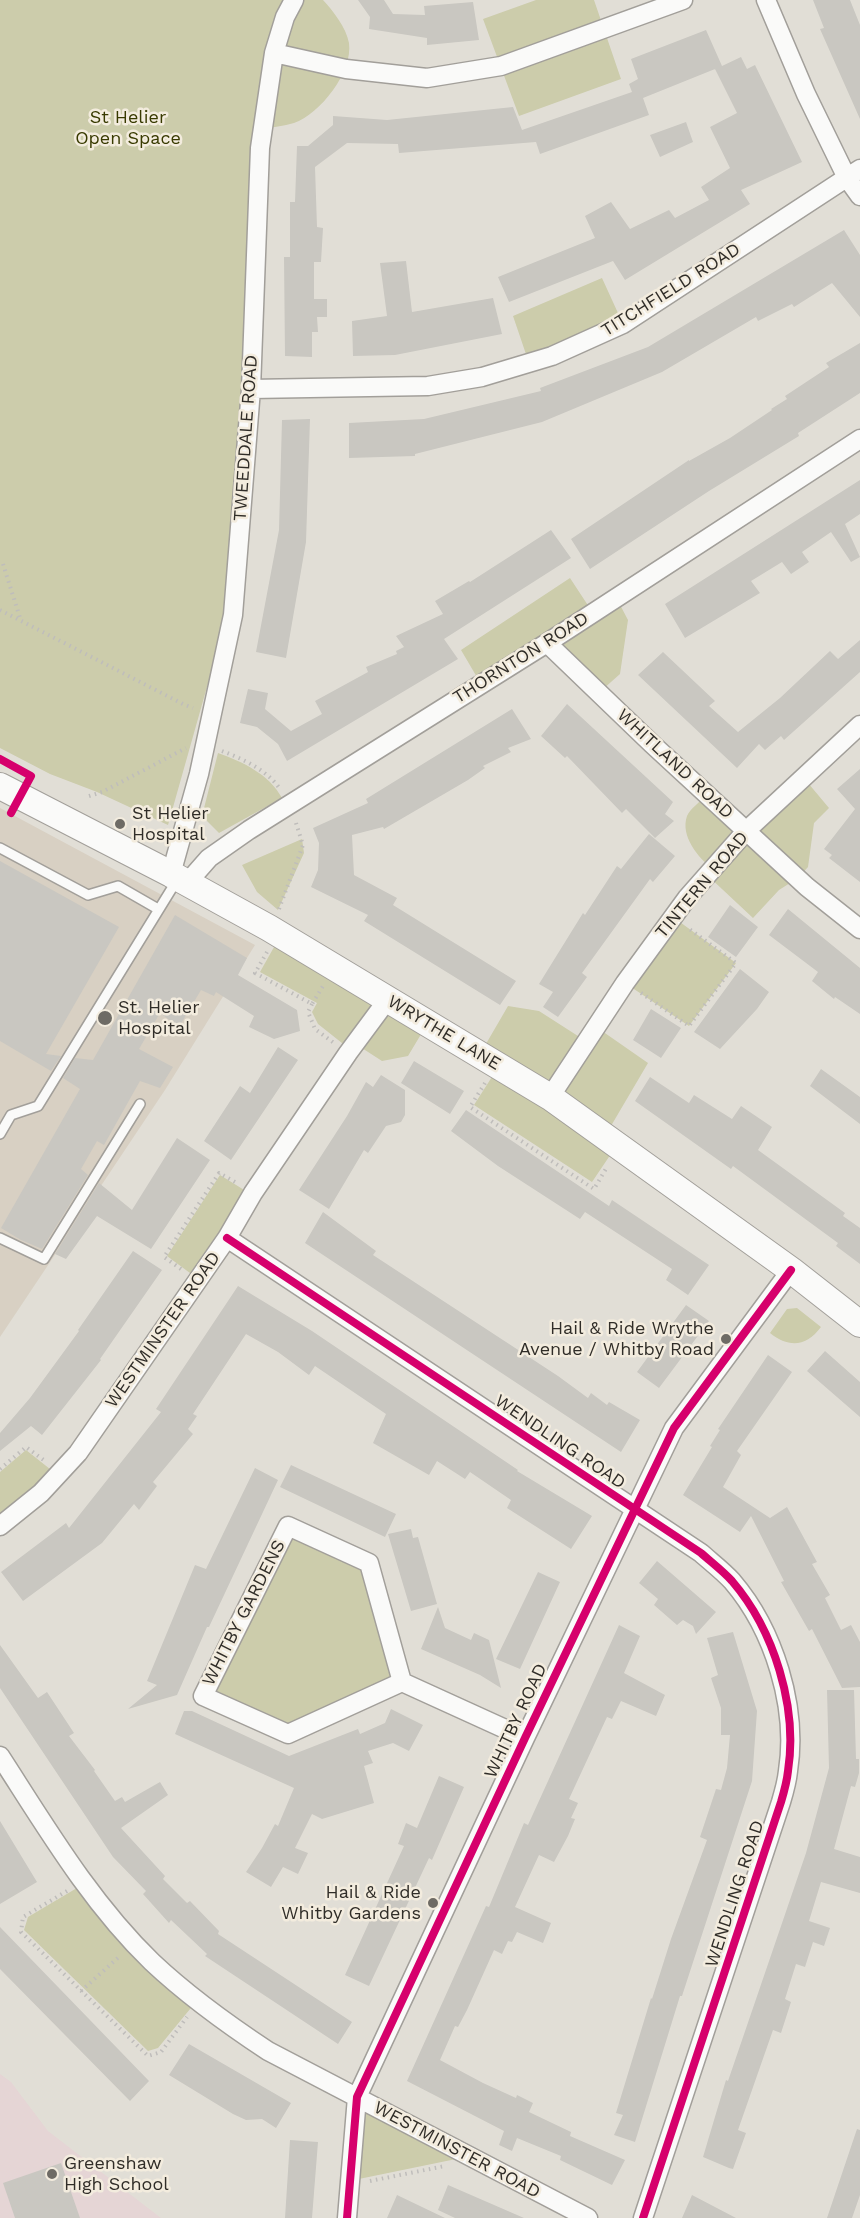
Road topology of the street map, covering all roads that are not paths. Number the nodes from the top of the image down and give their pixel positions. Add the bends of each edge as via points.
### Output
1 (294, 0) edge
2 (683, 0) edge
3 (766, 0) edge
4 (274, 53) junction
5 (853, 173) edge
6 (860, 196) edge
7 (251, 389) junction
8 (860, 439) edge
9 (547, 642) junction
10 (860, 725) edge
11 (0, 786) edge
12 (747, 831) junction
13 (0, 848) edge
14 (179, 878) junction
15 (158, 909) junction
16 (860, 928) edge
17 (388, 999) junction
18 (550, 1097) junction
19 (140, 1104) dead end
20 (0, 1134) edge
21 (0, 1238) edge
22 (226, 1238) junction
23 (791, 1270) junction
24 (860, 1324) edge
25 (634, 1509) junction
26 (0, 1526) edge
27 (402, 1682) junction
28 (525, 1738) junction
29 (0, 1756) edge
30 (357, 2097) junction
31 (347, 2218) edge
32 (588, 2218) edge
33 (643, 2218) edge

1 - 4 street, TWEEDDALE ROAD
2 - 4 street via 501,66 427,78 346,69
3 - 5 street via 806,94
4 - 7 street, TWEEDDALE ROAD via 260,148
5 - 6 street
5 - 7 street, TITCHFIELD ROAD via 623,324 552,356 482,377 428,386
7 - 14 street, TWEEDDALE ROAD via 233,615
8 - 9 street, THORNTON ROAD
9 - 12 street, WHITLAND ROAD
9 - 14 street, THORNTON ROAD
10 - 12 street, TINTERN ROAD
11 - 14 main road, WRYTHE LANE
12 - 16 street, WHITLAND ROAD via 807,887
12 - 18 street, TINTERN ROAD via 687,898
13 - 15 lane via 88,895 118,886
14 - 15 lane
14 - 17 main road, WRYTHE LANE
15 - 20 lane via 38,1106 11,1115
17 - 18 main road, WRYTHE LANE
17 - 22 street, WESTMINSTER ROAD
18 - 23 main road, WRYTHE LANE
19 - 21 lane via 44,1258
22 - 25 street, WENDLING ROAD
22 - 26 street, WESTMINSTER ROAD via 78,1453 41,1493
23 - 24 main road, WRYTHE LANE
23 - 25 street, WHITBY ROAD via 674,1428
25 - 28 street, WHITBY ROAD
25 - 33 street, WENDLING ROAD via 701,1553 732,1581 751,1608 776,1656 784,1685 790,1740 789,1770 781,1802
27 - 27 street, WHITBY GARDENS via 288,1734 202,1696 288,1526 369,1563
27 - 28 street
28 - 30 street, WHITBY ROAD
29 - 30 street, WESTMINSTER ROAD via 65,1857 152,1962 233,2029
30 - 31 street, WHITBY ROAD
30 - 32 street, WESTMINSTER ROAD

